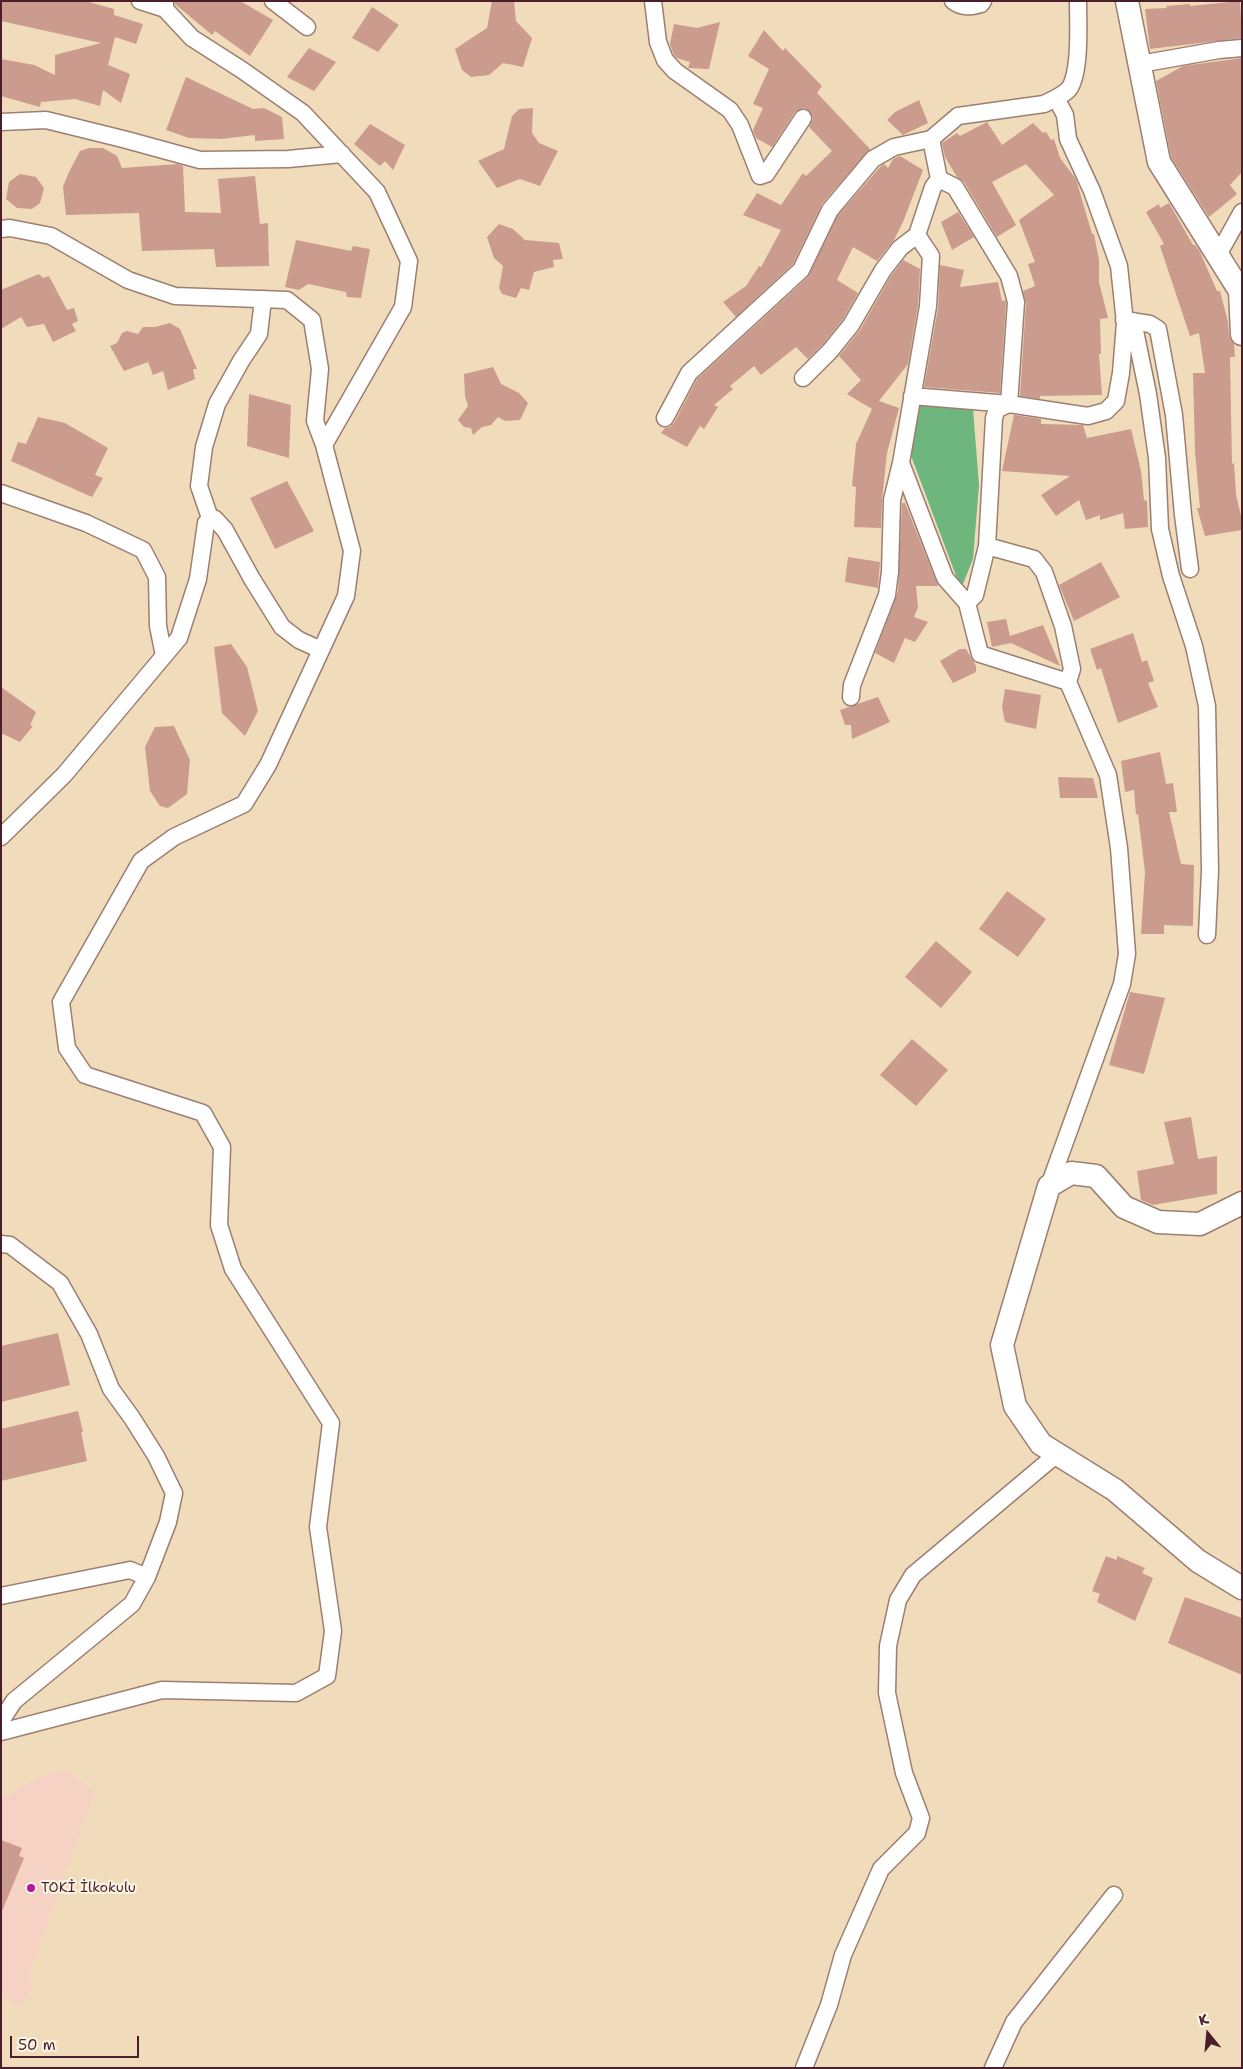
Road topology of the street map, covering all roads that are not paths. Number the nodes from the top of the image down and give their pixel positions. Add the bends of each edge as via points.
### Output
1 (140, 1) edge
2 (273, 1) edge
3 (653, 1) edge
4 (953, 1) edge
5 (983, 1) edge
6 (1078, 1) edge
7 (1127, 1) edge
8 (165, 5) edge
9 (307, 27) dead end
10 (1242, 48) edge
11 (1140, 64) junction
12 (1056, 98) junction
13 (803, 118) dead end
14 (1, 122) edge
15 (931, 139) junction
16 (342, 154) junction
17 (939, 179) junction
18 (1242, 212) edge
19 (1, 229) edge
20 (917, 235) junction
21 (1218, 256) junction
22 (1241, 292) edge
23 (263, 299) junction
24 (1129, 321) junction
25 (1242, 334) edge
26 (803, 378) dead end
27 (912, 396) junction
28 (1009, 404) junction
29 (665, 418) dead end
30 (324, 445) junction
31 (901, 463) junction
32 (1, 493) edge
33 (211, 521) junction
34 (987, 546) junction
35 (1190, 568) dead end
36 (967, 603) junction
37 (321, 650) junction
38 (164, 656) junction
39 (1068, 682) junction
40 (851, 697) dead end
41 (1, 837) edge
42 (1207, 935) dead end
43 (1049, 1186) junction
44 (1242, 1203) edge
45 (1, 1244) edge
46 (1057, 1454) junction
47 (147, 1577) junction
48 (1242, 1588) edge
49 (1, 1596) edge
50 (1, 1721) edge
51 (1, 1732) edge
52 (1114, 1895) dead end
53 (804, 2068) edge
54 (993, 2068) edge

1 - 8 street
2 - 9 street
3 - 13 street via 658,42 665,60 730,110 740,125 760,176 766,174
4 - 5 street via 959,6 970,7
6 - 12 street via 1076,66 1069,88
7 - 11 street
8 - 16 street via 192,38 303,113
10 - 11 street
11 - 21 street via 1159,162
12 - 15 street via 1044,104 1012,110 958,116
12 - 24 street via 1065,115 1068,139 1092,191 1119,266
14 - 16 street via 46,120 200,160 288,159
15 - 17 street
15 - 29 street via 894,147 872,159 830,210 801,270 689,373
16 - 30 street via 377,192 409,261 403,307
17 - 20 street via 933,187
17 - 28 street via 955,187 1009,276 1016,302
18 - 21 street
19 - 23 street via 51,236 128,280 175,296
20 - 26 street via 900,248 883,270 851,325
20 - 27 street via 931,256 928,306
21 - 22 street
22 - 25 street
23 - 30 street via 287,300 312,320 320,369 315,421
23 - 33 street via 259,334 218,404 204,447 199,486
24 - 28 street via 1116,401 1106,411 1088,416
24 - 35 street via 1158,328 1174,415
24 - 42 street via 1148,394 1157,458 1160,529 1171,576 1194,646 1207,706 1210,871
27 - 28 street
27 - 31 street
28 - 34 street via 997,409 994,418
30 - 37 street via 352,551 346,596
31 - 36 street via 945,578
31 - 40 street via 892,500 887,595 852,685
32 - 38 street via 86,523 143,550 157,577 158,626
33 - 37 street via 215,519 225,530 282,627
33 - 38 street via 206,523 198,579 179,638
34 - 36 street via 975,595
34 - 39 street via 1034,559 1044,572 1063,626 1072,669
36 - 39 street via 980,654
37 - 51 street via 268,765 244,804 174,837 141,861 61,1002 67,1048 85,1075 203,1113 222,1147 220,1225 233,1269 331,1423 318,1527 332,1631 327,1676 296,1693 162,1690
38 - 41 street via 64,775
39 - 43 street via 1108,775 1119,848 1127,954 1122,984
43 - 44 street via 1071,1173 1096,1176 1124,1207 1158,1222 1200,1224
43 - 46 street via 1002,1345 1015,1406 1041,1444
45 - 47 street via 10,1245 60,1282 90,1334 111,1389 156,1456 174,1493 168,1522
46 - 48 street via 1116,1490 1198,1561
46 - 53 street via 913,1575 898,1600 888,1646 887,1693 904,1773 921,1818 916,1833 881,1869 843,1955 829,2005
47 - 49 street via 130,1570
47 - 50 street via 132,1604 14,1701
52 - 54 street via 1014,2022

